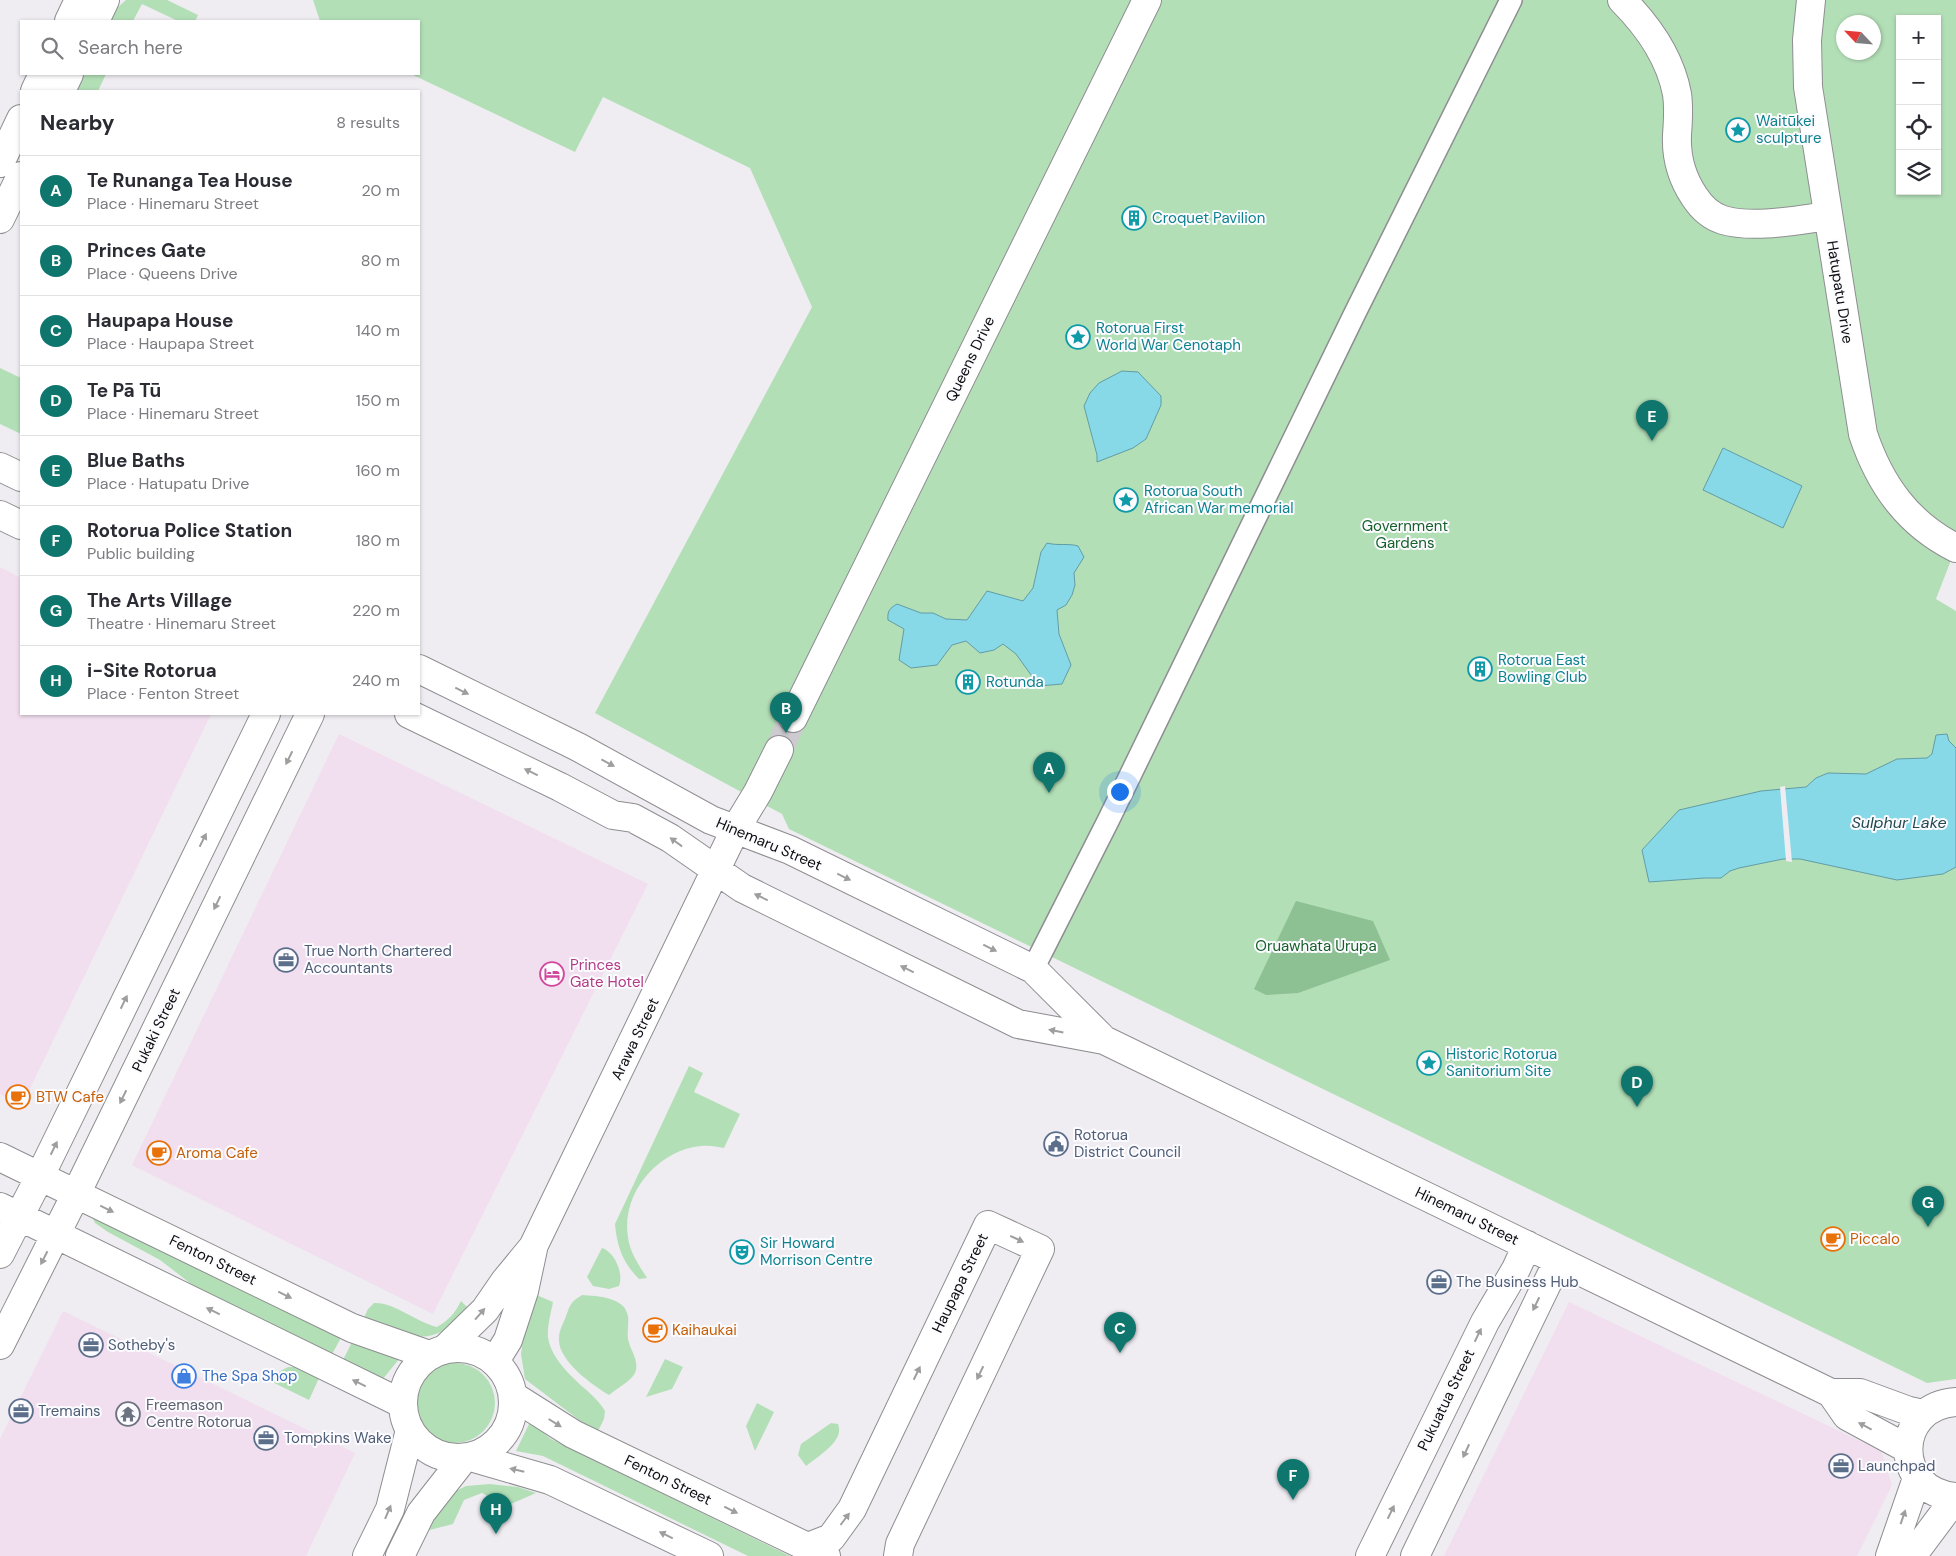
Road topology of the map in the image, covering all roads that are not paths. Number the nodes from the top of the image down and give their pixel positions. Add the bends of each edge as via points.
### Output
1 (79, 0) edge
2 (105, 0) edge
3 (1148, 0) edge
4 (1510, 0) edge
5 (1622, 0) edge
6 (1811, 0) edge
7 (69, 20) edge
8 (95, 20) edge
9 (43, 75) edge
10 (69, 75) edge
11 (35, 90) edge
12 (62, 90) edge
13 (20, 121) edge
14 (0, 163) edge
15 (20, 178) edge
16 (1828, 216) junction
17 (0, 219) edge
18 (0, 467) edge
19 (20, 477) edge
20 (0, 515) edge
21 (20, 525) edge
22 (1956, 548) edge
23 (420, 669) edge
24 (266, 715) edge
25 (310, 715) edge
26 (411, 715) edge
27 (793, 718) tunnel mouth
28 (779, 750) tunnel mouth
29 (735, 830) junction
30 (716, 871) junction
31 (1032, 969) junction
32 (1104, 1040) junction
33 (0, 1157) edge
34 (40, 1176) junction
35 (76, 1194) junction
36 (10, 1211) edge
37 (56, 1233) junction
38 (1527, 1245) junction
39 (533, 1247) junction
40 (0, 1254) edge
41 (1558, 1261) junction
42 (0, 1345) edge
43 (438, 1352) junction
44 (495, 1361) junction
45 (1831, 1393) junction
46 (513, 1396) junction
47 (1956, 1402) edge
48 (1923, 1414) junction
49 (406, 1417) junction
50 (1908, 1448) junction
51 (467, 1457) junction
52 (1917, 1478) junction
53 (1956, 1497) edge
54 (817, 1552) edge
55 (367, 1556) edge
56 (400, 1556) edge
57 (709, 1556) edge
58 (898, 1556) edge
59 (1370, 1556) edge
60 (1415, 1556) edge
61 (1890, 1556) edge
62 (1912, 1556) edge

1 - 7 street
2 - 8 street
3 - 27 street, Queens Drive
4 - 31 street via 1108,821
5 - 16 street via 1650,31 1671,74 1677,94 1681,170 1700,205 1721,219 1740,223
6 - 16 street, Hatupatu Drive via 1806,65
9 - 11 street
10 - 12 street
13 - 14 street
15 - 17 street
16 - 22 street, Hatupatu Drive via 1863,434 1869,452 1894,496 1915,521
18 - 19 street
20 - 21 street
23 -> 29 street, Hinemaru Street
34 -> 24 street
25 -> 35 street, Pukaki Street
30 -> 26 street, Hinemaru Street via 670,838 633,818 613,814
28 - 29 street
29 - 30 street, Arawa Street
29 -> 31 street, Hinemaru Street via 790,850
32 -> 30 street, Hinemaru Street via 1018,1024 742,888
30 - 39 street, Arawa Street
31 - 32 street, Hinemaru Street
32 - 38 street, Hinemaru Street
33 - 34 street, Fenton Street
34 - 35 street, Fenton Street
34 - 36 street
35 - 37 street, Pukaki Street
35 -> 43 street, Fenton Street via 352,1328
36 - 37 street
36 - 40 street
37 -> 42 street, Pukaki Street
49 -> 37 street
38 - 41 street, Hinemaru Street
59 -> 38 street, Pukuatua Street via 1485,1322
43 -> 39 street, Arawa Street via 485,1310
39 - 44 street, Arawa Street via 524,1292 508,1340
41 - 45 street, Hinemaru Street
41 -> 60 street
43 - 44 street via 463,1347 480,1351
43 - 49 street via 415,1368 406,1385
44 - 46 street via 504,1371
45 - 48 street, Hinemaru Street via 1860,1393
50 -> 45 street, Hinemaru Street via 1847,1416
46 - 51 street via 513,1412 508,1427 486,1450
46 -> 54 street, Fenton Street via 573,1434
47 - 48 street via 1943,1403
48 - 50 street via 1915,1424
49 - 51 street via 424,1446 442,1456
55 -> 49 street via 390,1509
50 - 52 street via 1910,1464
51 - 56 street via 421,1513
57 -> 51 street via 550,1480
52 - 53 street via 1934,1492
61 -> 52 street
53 - 62 street
54 -> 58 street, Haupapa Street via 852,1509 988,1225 1040,1250 900,1544

